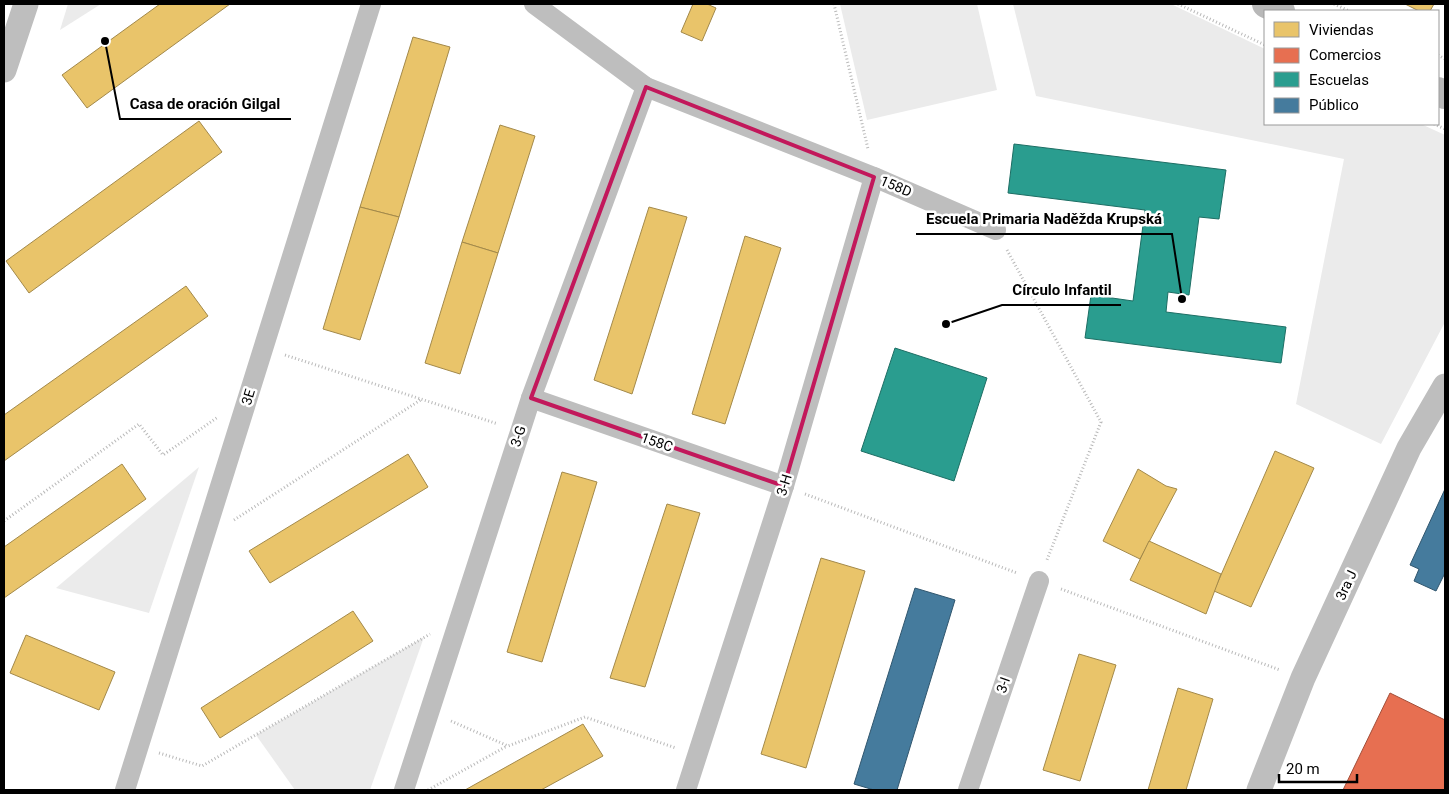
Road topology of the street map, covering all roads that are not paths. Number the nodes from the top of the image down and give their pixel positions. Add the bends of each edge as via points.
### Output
1 (26, 4) edge
2 (371, 4) edge
3 (534, 4) edge
4 (1266, 4) edge
5 (1279, 10) edge
6 (4, 70) edge
7 (646, 87) junction
8 (874, 177) junction
9 (996, 230) road end
10 (1445, 386) edge
11 (531, 398) junction
12 (784, 486) junction
13 (1039, 581) road end
14 (125, 790) edge
15 (404, 790) edge
16 (686, 790) edge
17 (968, 790) edge
18 (1259, 790) edge

1 - 6 street
2 - 14 street, 3E
3 - 7 street, 158D
4 - 5 main road
7 - 8 street, 158D
7 - 11 street, 3-G
8 - 9 street, 158D
8 - 12 street, 3-H
10 - 18 street, 3ra J via 1409,448 1303,678
11 - 12 street, 158C
11 - 15 street, 3-G
12 - 16 street, 3-H
13 - 17 street, 3-I

